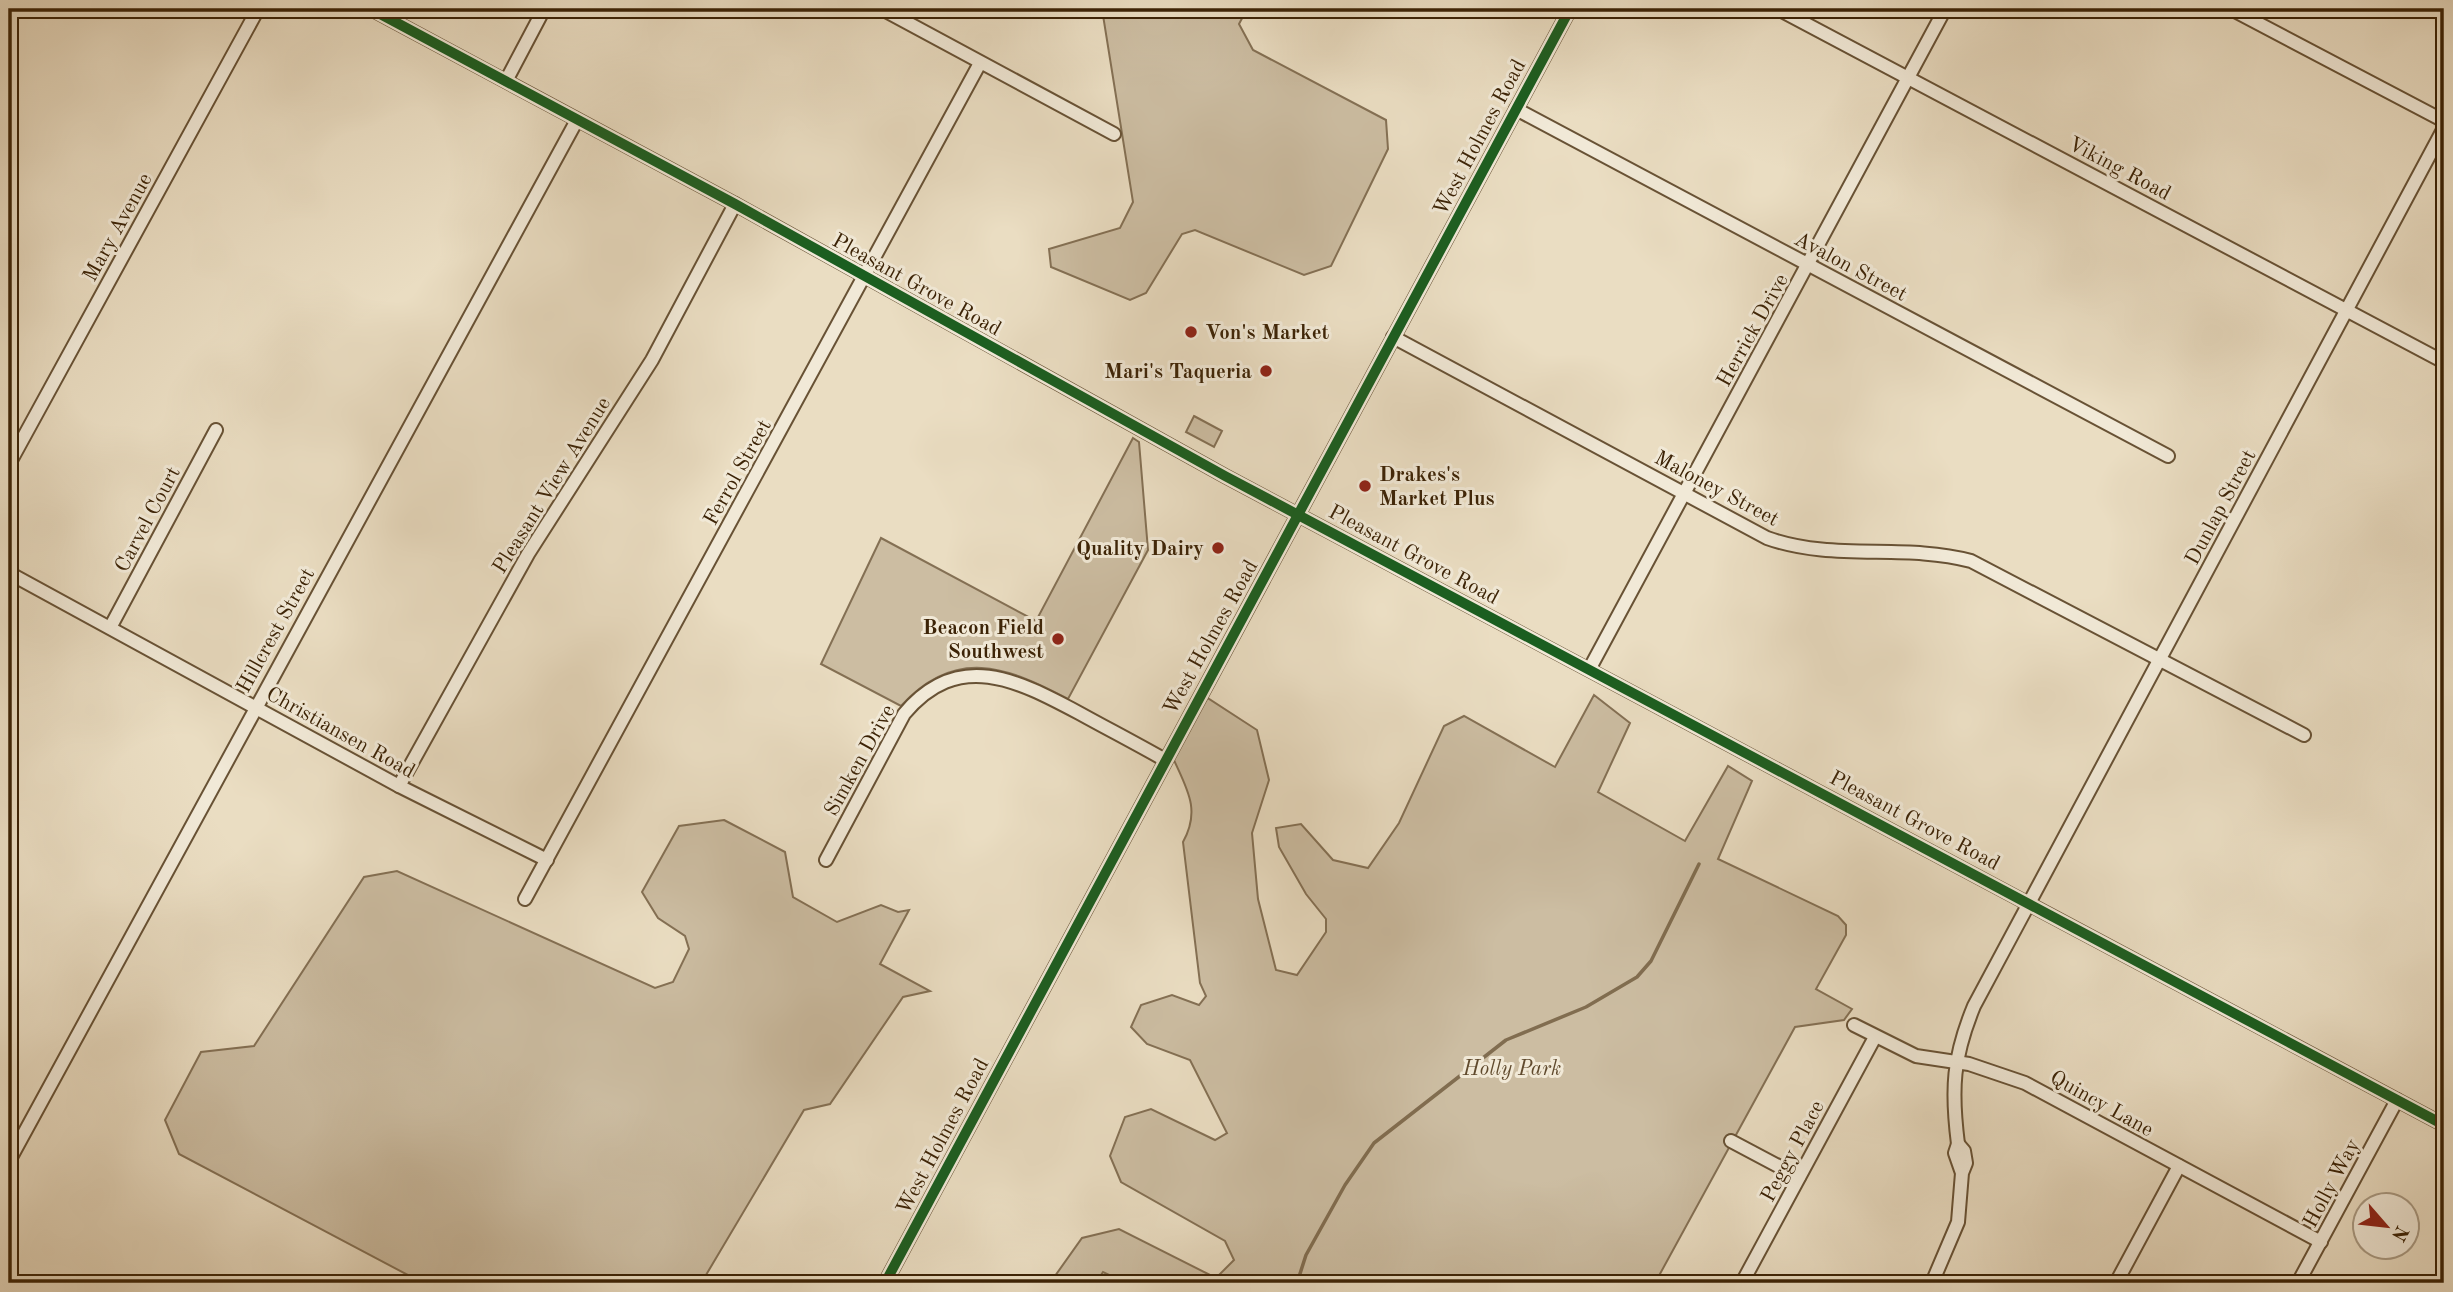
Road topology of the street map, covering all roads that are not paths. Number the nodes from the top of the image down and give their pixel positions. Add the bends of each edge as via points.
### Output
1 (258, 9) edge
2 (371, 9) edge
3 (544, 9) edge
4 (882, 9) edge
5 (1570, 9) edge
6 (1778, 9) edge
7 (1945, 9) edge
8 (2231, 9) edge
9 (980, 63) junction
10 (1909, 77) junction
11 (506, 80) junction
12 (1516, 109) junction
13 (577, 120) junction
14 (2444, 121) edge
15 (2444, 128) edge
16 (1114, 134) dead end
17 (735, 204) junction
18 (1809, 265) junction
19 (865, 278) junction
20 (2347, 310) junction
21 (1393, 337) junction
22 (2444, 362) edge
23 (216, 430) dead end
24 (2168, 456) dead end
25 (9, 464) edge
26 (1685, 493) junction
27 (1298, 514) junction
28 (9, 573) edge
29 (111, 626) junction
30 (2159, 659) junction
31 (1590, 668) junction
32 (255, 707) junction
33 (2304, 736) dead end
34 (1165, 760) junction
35 (399, 786) junction
36 (547, 860) junction
37 (826, 860) dead end
38 (526, 899) dead end
39 (2029, 903) junction
40 (1854, 1025) dead end
41 (1875, 1037) junction
42 (1954, 1062) junction
43 (2397, 1100) junction
44 (2444, 1125) edge
45 (1731, 1141) dead end
46 (9, 1161) edge
47 (2179, 1167) junction
48 (1799, 1177) junction
49 (2320, 1242) junction
50 (885, 1283) edge
51 (1742, 1283) edge
52 (1932, 1283) edge
53 (2116, 1283) edge
54 (2298, 1283) edge

1 - 25 street, Mary Avenue
2 - 11 street, Pleasant Grove Road
3 - 11 street
4 - 9 street
5 - 12 street, West Holmes Road
6 - 10 street, Viking Road
7 - 10 street, Herrick Drive
8 - 14 street
9 - 16 street
9 - 19 street, Ferrol Street
10 - 18 street, Herrick Drive
10 - 20 street, Viking Road
11 - 13 street, Pleasant Grove Road
12 - 18 street, Avalon Street
12 - 21 street, West Holmes Road
13 - 17 street, Pleasant Grove Road
13 - 32 street, Hillcrest Street
15 - 20 street, Dunlap Street
17 - 19 street, Pleasant Grove Road
17 - 35 street, Pleasant View Avenue via 652,360 542,531
18 - 24 street, Avalon Street
18 - 26 street, Herrick Drive
19 - 27 street, Pleasant Grove Road
19 - 36 street, Ferrol Street
20 - 22 street, Viking Road
20 - 30 street, Dunlap Street
21 - 26 street, Maloney Street
21 - 27 street, West Holmes Road
23 - 29 street, Carvel Court
26 - 30 street, Maloney Street via 1789,546 1835,553 1917,551 1971,561
26 - 31 street, Herrick Drive
27 - 31 street, Pleasant Grove Road
27 - 34 street, West Holmes Road
28 - 29 street, Christiansen Road
29 - 32 street, Christiansen Road
30 - 33 street, Maloney Street
30 - 39 street, Dunlap Street
31 - 39 street, Pleasant Grove Road
32 - 35 street, Christiansen Road
32 - 46 street, Hillcrest Street
34 - 37 street, Simken Drive via 1022,684 981,675 958,677 918,697 904,714
34 - 50 street, West Holmes Road
35 - 36 street, Christiansen Road
36 - 38 street, Ferrol Street
39 - 42 street, Dunlap Street via 1974,1006
39 - 43 street, Pleasant Grove Road
40 - 41 street, Quincy Lane
41 - 42 street, Quincy Lane via 1916,1056
41 - 48 street, Peggy Place
42 - 47 street, Quincy Lane via 2025,1083
42 - 52 street, Dunlap Street via 1953,1104 1958,1144 1966,1163 1958,1222
43 - 44 street, Pleasant Grove Road
43 - 49 street, Holly Way
45 - 48 street
47 - 49 street, Quincy Lane
47 - 53 street
48 - 51 street, Peggy Place
49 - 54 street, Holly Way

